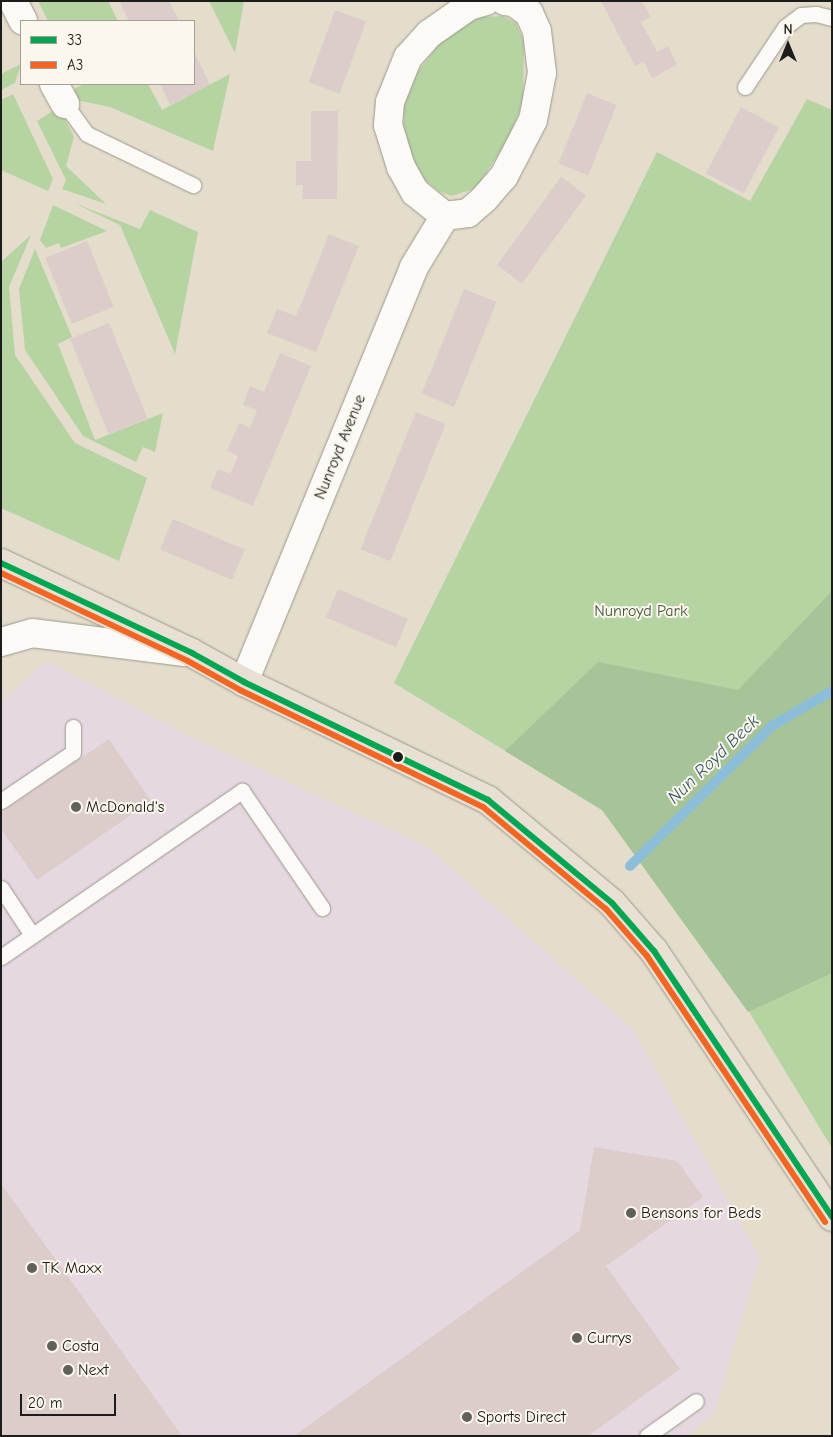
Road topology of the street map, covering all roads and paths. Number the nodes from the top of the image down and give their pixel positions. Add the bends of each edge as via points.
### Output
1 (14, 1) edge
2 (486, 1) edge
3 (505, 1) edge
4 (513, 2) edge
5 (449, 8) edge
6 (832, 18) edge
7 (23, 20) edge
8 (745, 87) dead end
9 (60, 94) edge
10 (193, 185) dead end
11 (445, 216) junction
12 (1, 563) edge
13 (1, 642) edge
14 (192, 653) junction
15 (244, 682) junction
16 (73, 727) dead end
17 (1, 801) edge
18 (1, 888) edge
19 (322, 908) dead end
20 (32, 935) junction
21 (1, 957) edge
22 (832, 1217) edge
23 (696, 1401) dead end
24 (647, 1436) edge

1 - 7 street
2 - 5 street
3 - 4 street
4 - 11 street via 529,13 541,48 541,89 533,120 504,176 484,199 468,213
5 - 11 street via 408,57 390,102 388,125 392,147 415,192
6 - 8 lane via 801,15 785,27
9 - 10 lane via 87,134
11 - 15 street, Nunroyd Avenue via 414,267
12 - 14 main road
13 - 14 street via 32,633
14 - 15 main road
15 - 22 main road via 488,800 612,903 654,950
16 - 17 lane via 73,752
18 - 20 lane
19 - 20 lane via 242,791
20 - 21 lane
23 - 24 lane

